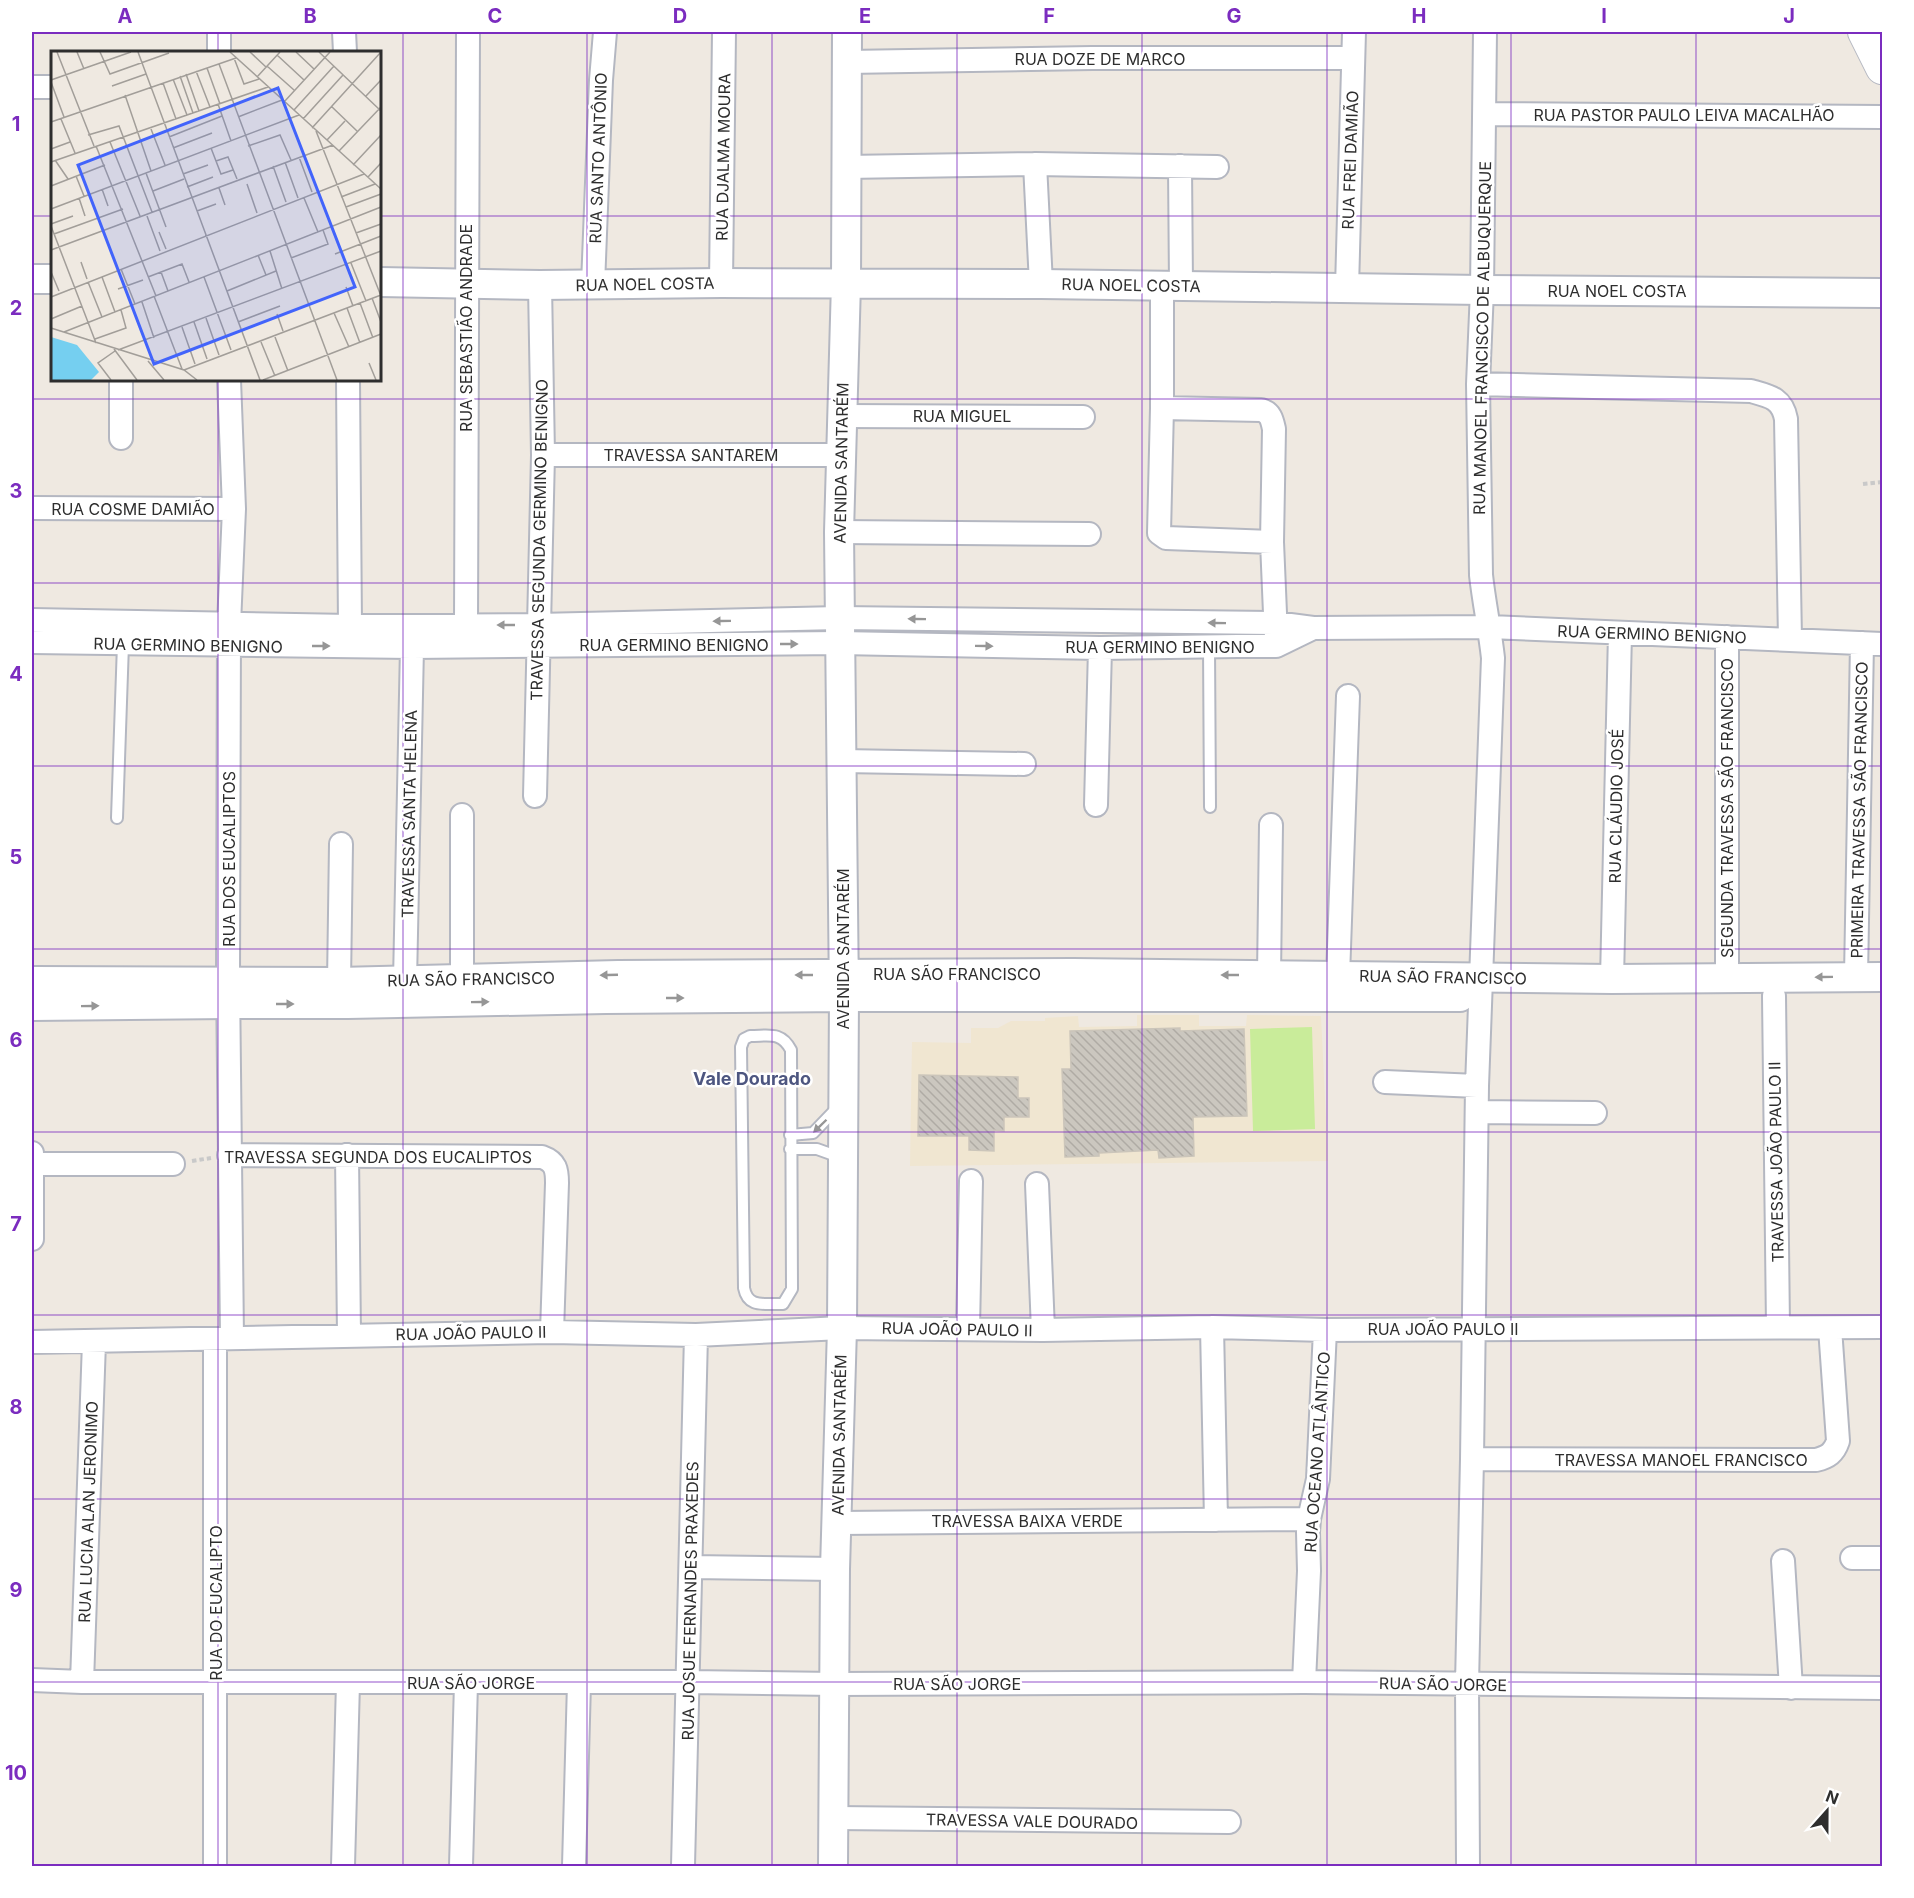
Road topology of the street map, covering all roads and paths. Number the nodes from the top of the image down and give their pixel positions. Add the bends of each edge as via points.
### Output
1 (219, 32) edge
2 (344, 32) edge
3 (468, 32) edge
4 (605, 32) edge
5 (724, 32) edge
6 (847, 32) edge
7 (1354, 32) edge
8 (1485, 32) edge
9 (1864, 32) edge
10 (219, 51) edge
11 (345, 51) edge
12 (1353, 58) junction
13 (847, 62) junction
14 (1882, 68) edge
15 (32, 87) edge
16 (51, 87) edge
17 (1485, 114) junction
18 (1882, 117) edge
19 (1035, 164) junction
20 (1180, 166) junction
21 (846, 167) junction
22 (1217, 167) dead end
23 (32, 279) edge
24 (51, 279) edge
25 (381, 282) edge
26 (721, 283) junction
27 (846, 283) junction
28 (466, 284) junction
29 (1041, 284) junction
30 (540, 285) junction
31 (593, 285) junction
32 (1171, 285) junction
33 (1347, 288) junction
34 (1482, 290) junction
35 (1882, 293) edge
36 (121, 381) edge
37 (229, 381) edge
38 (348, 381) edge
39 (1478, 384) junction
40 (1162, 408) junction
41 (842, 416) junction
42 (1083, 417) dead end
43 (121, 438) dead end
44 (840, 454) junction
45 (543, 455) junction
46 (1882, 482) edge
47 (1863, 484) dead end
48 (32, 508) edge
49 (234, 509) junction
50 (839, 532) junction
51 (1089, 534) dead end
52 (1272, 542) junction
53 (32, 620) edge
54 (1275, 623) junction
55 (466, 625) junction
56 (350, 626) junction
57 (1490, 627) junction
58 (1313, 628) junction
59 (840, 631) junction
60 (1620, 633) junction
61 (230, 635) junction
62 (538, 635) junction
63 (1727, 638) junction
64 (1790, 639) junction
65 (32, 642) edge
66 (123, 644) junction
67 (1872, 644) edge
68 (1209, 646) junction
69 (1276, 646) junction
70 (412, 647) junction
71 (1100, 648) junction
72 (1348, 696) dead end
73 (842, 761) junction
74 (1024, 764) dead end
75 (535, 796) dead end
76 (1096, 805) dead end
77 (1210, 807) dead end
78 (462, 815) dead end
79 (117, 818) dead end
80 (1271, 825) dead end
81 (341, 844) dead end
82 (1269, 975) junction
83 (1338, 976) junction
84 (1869, 976) edge
85 (1727, 978) junction
86 (1612, 979) junction
87 (462, 980) junction
88 (32, 981) edge
89 (405, 981) junction
90 (339, 982) junction
91 (844, 986) junction
92 (1481, 988) junction
93 (228, 992) junction
94 (1774, 996) junction
95 (1882, 996) edge
96 (32, 1006) edge
97 (1385, 1082) dead end
98 (1477, 1086) junction
99 (843, 1103) junction
100 (1477, 1112) junction
101 (1594, 1113) dead end
102 (790, 1135) junction
103 (790, 1149) junction
104 (32, 1153) edge
105 (229, 1155) junction
106 (347, 1155) junction
107 (843, 1158) junction
108 (32, 1164) edge
109 (173, 1164) joint
110 (971, 1181) dead end
111 (1037, 1184) dead end
112 (32, 1239) edge
113 (1212, 1327) junction
114 (1882, 1327) edge
115 (842, 1328) junction
116 (1778, 1328) junction
117 (1830, 1328) junction
118 (968, 1329) junction
119 (1474, 1329) junction
120 (1043, 1330) junction
121 (1325, 1330) junction
122 (552, 1332) junction
123 (349, 1335) junction
124 (696, 1335) junction
125 (224, 1338) junction
126 (32, 1342) edge
127 (94, 1342) junction
128 (1473, 1460) junction
129 (1309, 1519) junction
130 (1216, 1520) junction
131 (838, 1523) junction
132 (1852, 1558) dead end
133 (1882, 1558) edge
134 (1783, 1561) dead end
135 (691, 1567) junction
136 (835, 1569) junction
137 (32, 1680) edge
138 (82, 1682) junction
139 (216, 1682) junction
140 (688, 1682) junction
141 (1304, 1682) junction
142 (348, 1683) junction
143 (466, 1683) junction
144 (579, 1683) junction
145 (835, 1684) junction
146 (1467, 1684) junction
147 (1791, 1688) junction
148 (1882, 1688) edge
149 (834, 1818) junction
150 (1229, 1822) dead end
151 (215, 1866) edge
152 (343, 1866) edge
153 (461, 1866) edge
154 (574, 1866) edge
155 (683, 1866) edge
156 (833, 1866) edge
157 (1468, 1866) edge

1 - 10 street
2 - 11 street
3 - 28 street, RUA SEBASTIÃO ANDRADE
4 - 31 street, RUA SANTO ANTÔNIO
5 - 26 street, RUA DJALMA MOURA
6 - 13 street, AVENIDA SANTARÉM
7 - 12 street, RUA FREI DAMIÃO
8 - 17 street, RUA MANOEL FRANCISCO DE ALBUQUERQUE
9 - 14 main road
12 - 13 street, RUA DOZE DE MARCO
12 - 33 street, RUA FREI DAMIÃO
13 - 21 street, AVENIDA SANTARÉM
15 - 16 street
17 - 18 street, RUA PASTOR PAULO LEIVA MACALHÃO
17 - 34 street, RUA MANOEL FRANCISCO DE ALBUQUERQUE
19 - 20 street
19 - 21 street
19 - 29 street
20 - 22 street
20 - 32 street
21 - 27 street, AVENIDA SANTARÉM
23 - 24 street
25 - 28 street, RUA NOEL COSTA
26 - 27 street, RUA NOEL COSTA
26 - 31 street, RUA NOEL COSTA
27 - 29 street, RUA NOEL COSTA
27 - 41 street, AVENIDA SANTARÉM
28 - 30 street, RUA NOEL COSTA
28 - 55 street, RUA SEBASTIÃO ANDRADE
29 - 32 street, RUA NOEL COSTA
30 - 31 street, RUA NOEL COSTA
30 - 45 street, TRAVESSA SEGUNDA GERMINO BENIGNO
32 - 33 street, RUA NOEL COSTA
32 - 40 street
33 - 34 street, RUA NOEL COSTA
34 - 35 street, RUA NOEL COSTA
34 - 39 street, RUA MANOEL FRANCISCO DE ALBUQUERQUE
36 - 43 street
37 - 49 street, RUA DOS EUCALIPTOS
38 - 56 street
39 - 57 street, RUA MANOEL FRANCISCO DE ALBUQUERQUE via 1481,575
39 - 64 street via 1750,391 1779,402 1786,419
40 - 52 street via 1261,410 1269,414 1274,429
40 - 52 street via 1160,536
41 - 42 street, RUA MIGUEL
41 - 44 street, AVENIDA SANTARÉM
44 - 45 street, TRAVESSA SANTAREM
44 - 50 street, AVENIDA SANTARÉM
45 - 62 street, TRAVESSA SEGUNDA GERMINO BENIGNO
46 - 47 path
48 - 49 street, RUA COSME DAMIÃO
49 - 61 street, RUA DOS EUCALIPTOS
50 - 51 street
50 - 59 street, AVENIDA SANTARÉM
52 - 54 street
53 - 61 street, RUA GERMINO BENIGNO
54 - 58 street, RUA GERMINO BENIGNO
54 -> 59 street, RUA GERMINO BENIGNO
54 - 69 street
55 - 56 street, RUA GERMINO BENIGNO
62 -> 55 street, RUA GERMINO BENIGNO
56 - 61 street, RUA GERMINO BENIGNO
57 - 58 street, RUA GERMINO BENIGNO
57 - 60 street, RUA GERMINO BENIGNO
57 - 92 street, RUA MANOEL FRANCISCO DE ALBUQUERQUE
58 - 69 street, RUA GERMINO BENIGNO
59 - 62 street, RUA GERMINO BENIGNO
59 -> 71 street, RUA GERMINO BENIGNO
59 - 73 street, AVENIDA SANTARÉM
60 - 63 street, RUA GERMINO BENIGNO
60 - 86 street, RUA CLÁUDIO JOSÉ
61 - 66 street, RUA GERMINO BENIGNO
61 -> 70 street, RUA GERMINO BENIGNO
61 - 93 street, RUA DOS EUCALIPTOS
62 - 70 street, RUA GERMINO BENIGNO
62 - 75 street, TRAVESSA SEGUNDA GERMINO BENIGNO
63 - 64 street, RUA GERMINO BENIGNO
63 - 85 street, SEGUNDA TRAVESSA SÃO FRANCISCO
64 - 67 street, RUA GERMINO BENIGNO
65 - 66 street, RUA GERMINO BENIGNO
66 - 79 lane
67 - 84 street, PRIMEIRA TRAVESSA SÃO FRANCISCO
68 - 69 street, RUA GERMINO BENIGNO
68 - 71 street, RUA GERMINO BENIGNO
68 - 77 lane
70 - 89 street, TRAVESSA SANTA HELENA
71 - 76 street
72 - 83 street
73 - 74 street
73 - 91 street, AVENIDA SANTARÉM
78 - 87 street
80 - 82 street
81 - 90 street
82 - 83 street, RUA SÃO FRANCISCO
82 -> 91 street, RUA SÃO FRANCISCO
83 - 92 street, RUA SÃO FRANCISCO
84 -> 85 street, RUA SÃO FRANCISCO
85 - 86 street, RUA SÃO FRANCISCO
86 - 92 street, RUA SÃO FRANCISCO
87 - 89 street, RUA SÃO FRANCISCO
91 -> 87 street, RUA SÃO FRANCISCO via 618,975
88 - 93 street, RUA SÃO FRANCISCO
89 - 90 street, RUA SÃO FRANCISCO
90 - 93 street, RUA SÃO FRANCISCO
91 - 92 street, RUA SÃO FRANCISCO
93 -> 91 street, RUA SÃO FRANCISCO via 348,1004 606,999
91 - 99 street, AVENIDA SANTARÉM
92 - 94 street, RUA SÃO FRANCISCO
92 - 98 street, RUA MANOEL FRANCISCO DE ALBUQUERQUE
96 -> 93 street, RUA SÃO FRANCISCO
93 - 105 street, RUA DOS EUCALIPTOS
94 - 95 street, RUA SÃO FRANCISCO
94 - 116 street, TRAVESSA JOÃO PAULO II
97 - 98 street
98 - 100 street, RUA MANOEL FRANCISCO DE ALBUQUERQUE
99 -> 102 lane via 813,1133
99 - 107 street, AVENIDA SANTARÉM
100 - 101 street
100 - 119 street, RUA MANOEL FRANCISCO DE ALBUQUERQUE
102 - 103 lane
102 - 103 lane via 791,1050 777,1036 750,1036 741,1047 744,1288 752,1303 783,1304 792,1289
103 - 107 lane via 817,1149
104 - 108 street
105 - 106 street, TRAVESSA SEGUNDA DOS EUCALIPTOS
105 - 109 path, TRAVESSA SEGUNDA DOS EUCALIPTOS
105 - 125 street, RUA DOS EUCALIPTOS
106 - 122 street, TRAVESSA SEGUNDA DOS EUCALIPTOS via 549,1160 557,1170
106 - 123 street
107 - 115 street, AVENIDA SANTARÉM
108 - 109 street
108 - 112 street
110 - 118 street
111 - 120 street
113 - 120 street, RUA JOÃO PAULO II
113 - 121 street, RUA JOÃO PAULO II
113 - 130 street
114 - 117 street, RUA JOÃO PAULO II
115 - 118 street, RUA JOÃO PAULO II
115 - 124 street, RUA JOÃO PAULO II
115 - 131 street, AVENIDA SANTARÉM
116 - 117 street, RUA JOÃO PAULO II
116 - 119 street, RUA JOÃO PAULO II
117 - 128 street, TRAVESSA MANOEL FRANCISCO via 1838,1441 1827,1457
118 - 120 street, RUA JOÃO PAULO II
119 - 121 street, RUA JOÃO PAULO II
119 - 128 street, RUA MANOEL FRANCISCO DE ALBUQUERQUE
121 - 129 street, RUA OCEANO ATLÂNTICO via 1318,1479
122 - 123 street, RUA JOÃO PAULO II
122 - 124 street, RUA JOÃO PAULO II
123 - 125 street, RUA JOÃO PAULO II
124 - 135 street, RUA JOSUE FERNANDES PRAXEDES
125 - 127 street, RUA JOÃO PAULO II
125 - 139 street, RUA DO EUCALIPTO
126 - 127 street, RUA JOÃO PAULO II
127 - 138 street, RUA LUCIA ALAN JERONIMO
128 - 146 street, RUA MANOEL FRANCISCO DE ALBUQUERQUE
129 - 130 street, TRAVESSA BAIXA VERDE
129 - 141 street, RUA OCEANO ATLÂNTICO
130 - 131 street, TRAVESSA BAIXA VERDE
131 - 136 street, AVENIDA SANTARÉM
132 - 133 street
134 - 147 street
135 - 136 street
135 - 140 street, RUA JOSUE FERNANDES PRAXEDES
136 - 145 street, AVENIDA SANTARÉM
137 - 138 street, RUA SÃO JORGE
138 - 139 street, RUA SÃO JORGE
139 - 142 street, RUA SÃO JORGE
139 - 151 street, RUA DO EUCALIPTO
140 - 144 street, RUA SÃO JORGE
140 - 145 street, RUA SÃO JORGE
140 - 155 street, RUA JOSUE FERNANDES PRAXEDES
141 - 145 street, RUA SÃO JORGE
141 - 146 street, RUA SÃO JORGE
142 - 143 street, RUA SÃO JORGE
142 - 152 street
143 - 144 street, RUA SÃO JORGE
143 - 153 street
144 - 154 street
145 - 149 street, AVENIDA SANTARÉM
146 - 147 street, RUA SÃO JORGE
146 - 157 street, RUA MANOEL FRANCISCO DE ALBUQUERQUE
147 - 148 street, RUA SÃO JORGE
149 - 150 street, TRAVESSA VALE DOURADO
149 - 156 street, AVENIDA SANTARÉM

